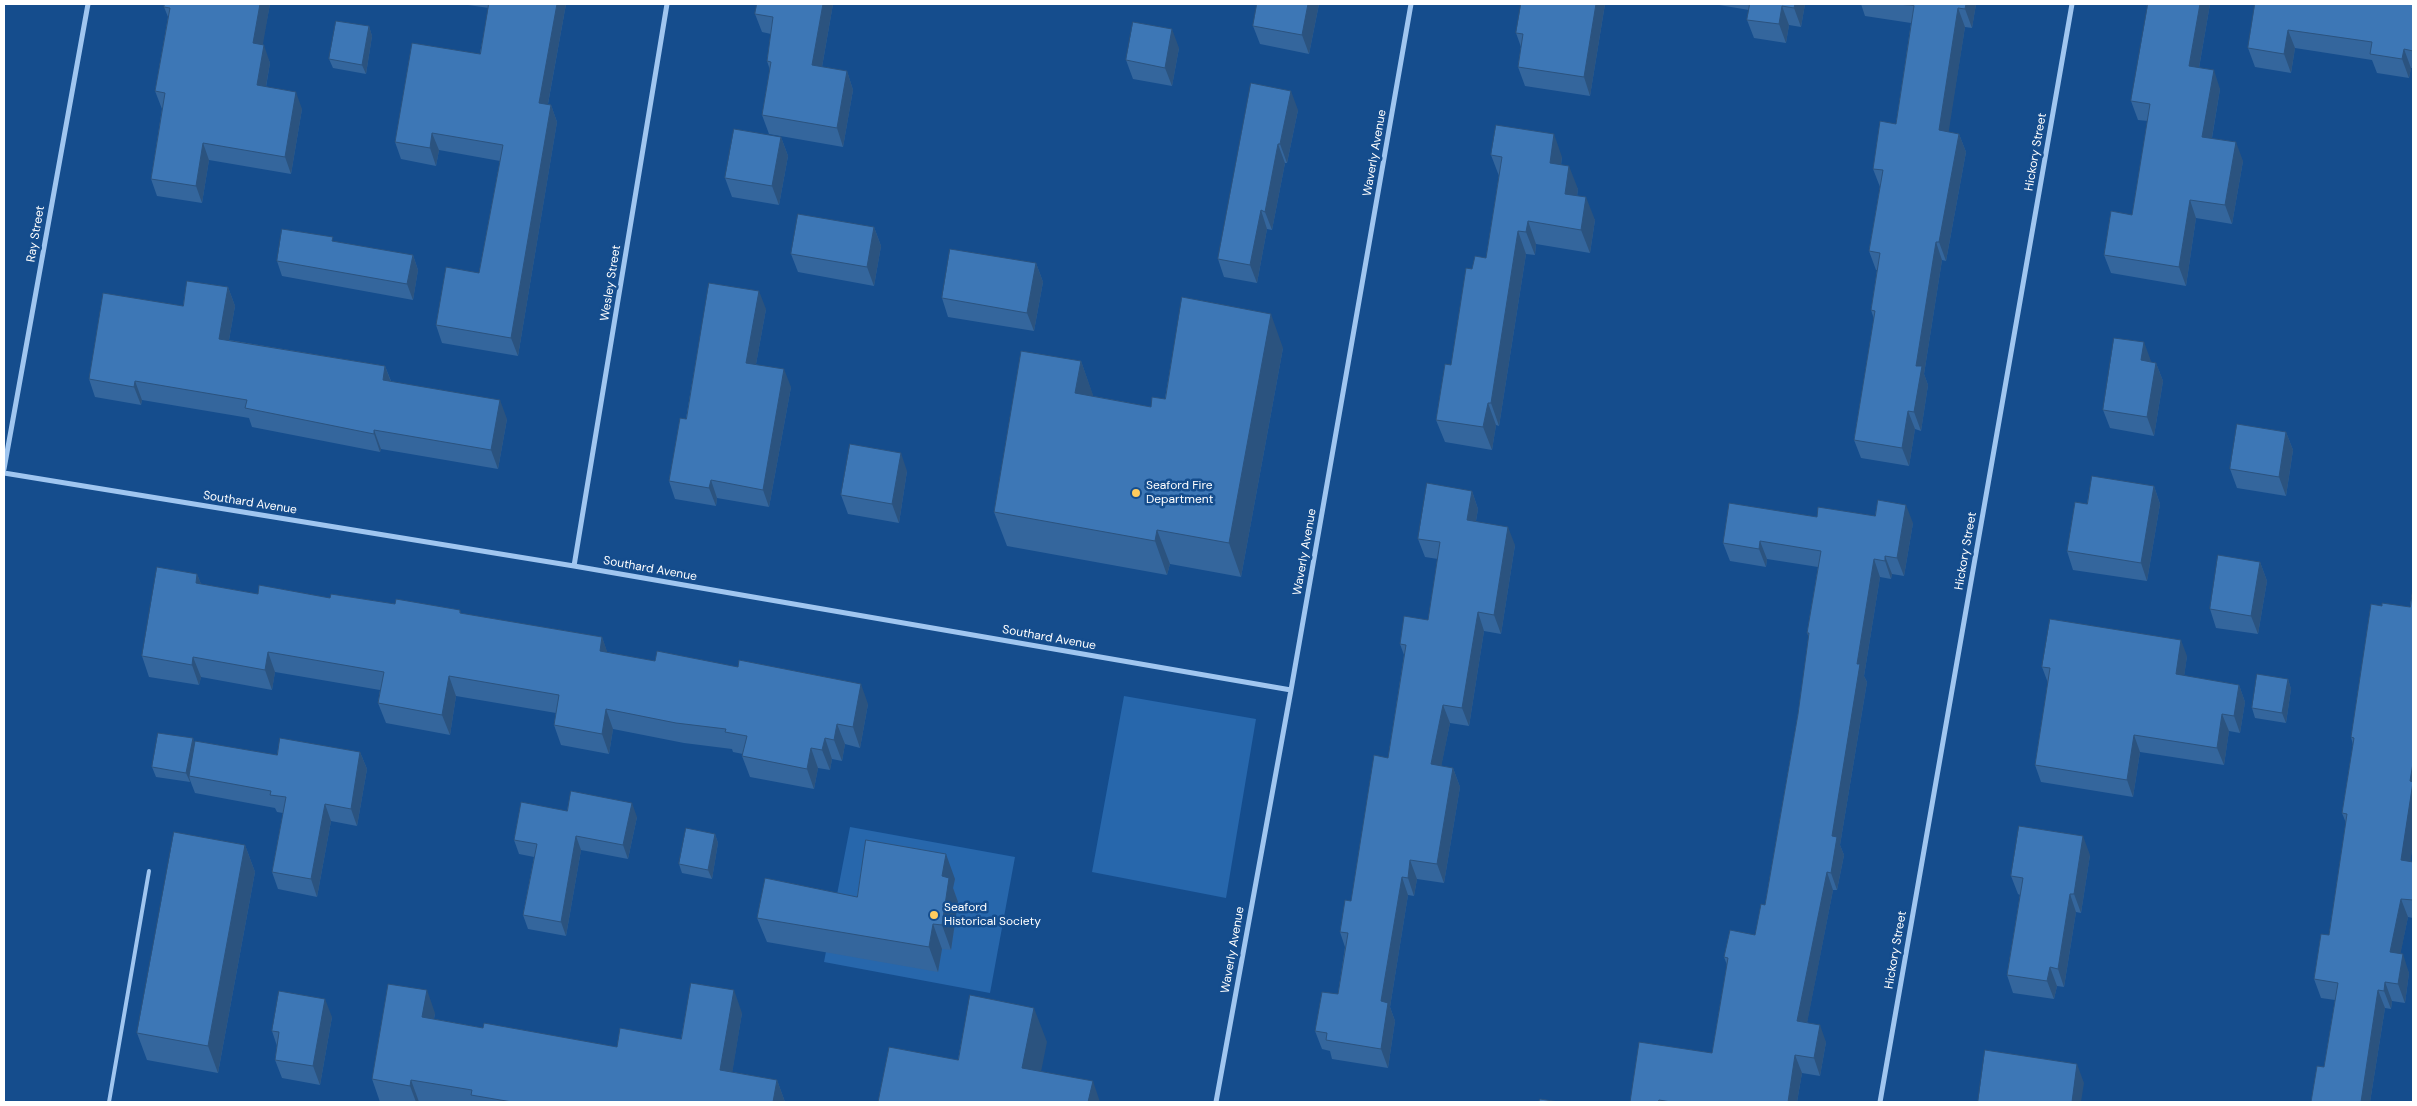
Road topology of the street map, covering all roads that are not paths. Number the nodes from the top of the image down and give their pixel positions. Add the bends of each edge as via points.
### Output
1 (88, 4) edge
2 (667, 4) edge
3 (1411, 4) edge
4 (2072, 4) edge
5 (4, 469) edge
6 (4, 473) edge
7 (574, 566) junction
8 (1291, 690) junction
9 (149, 871) dead end
10 (109, 1102) edge
11 (1216, 1102) edge
12 (1880, 1102) edge

1 - 5 street, Ray Street
2 - 7 street, Wesley Street
3 - 8 street, Waverly Avenue
4 - 12 street, Hickory Street
6 - 7 street, Southard Avenue
7 - 8 street, Southard Avenue
8 - 11 street, Waverly Avenue
9 - 10 lane

